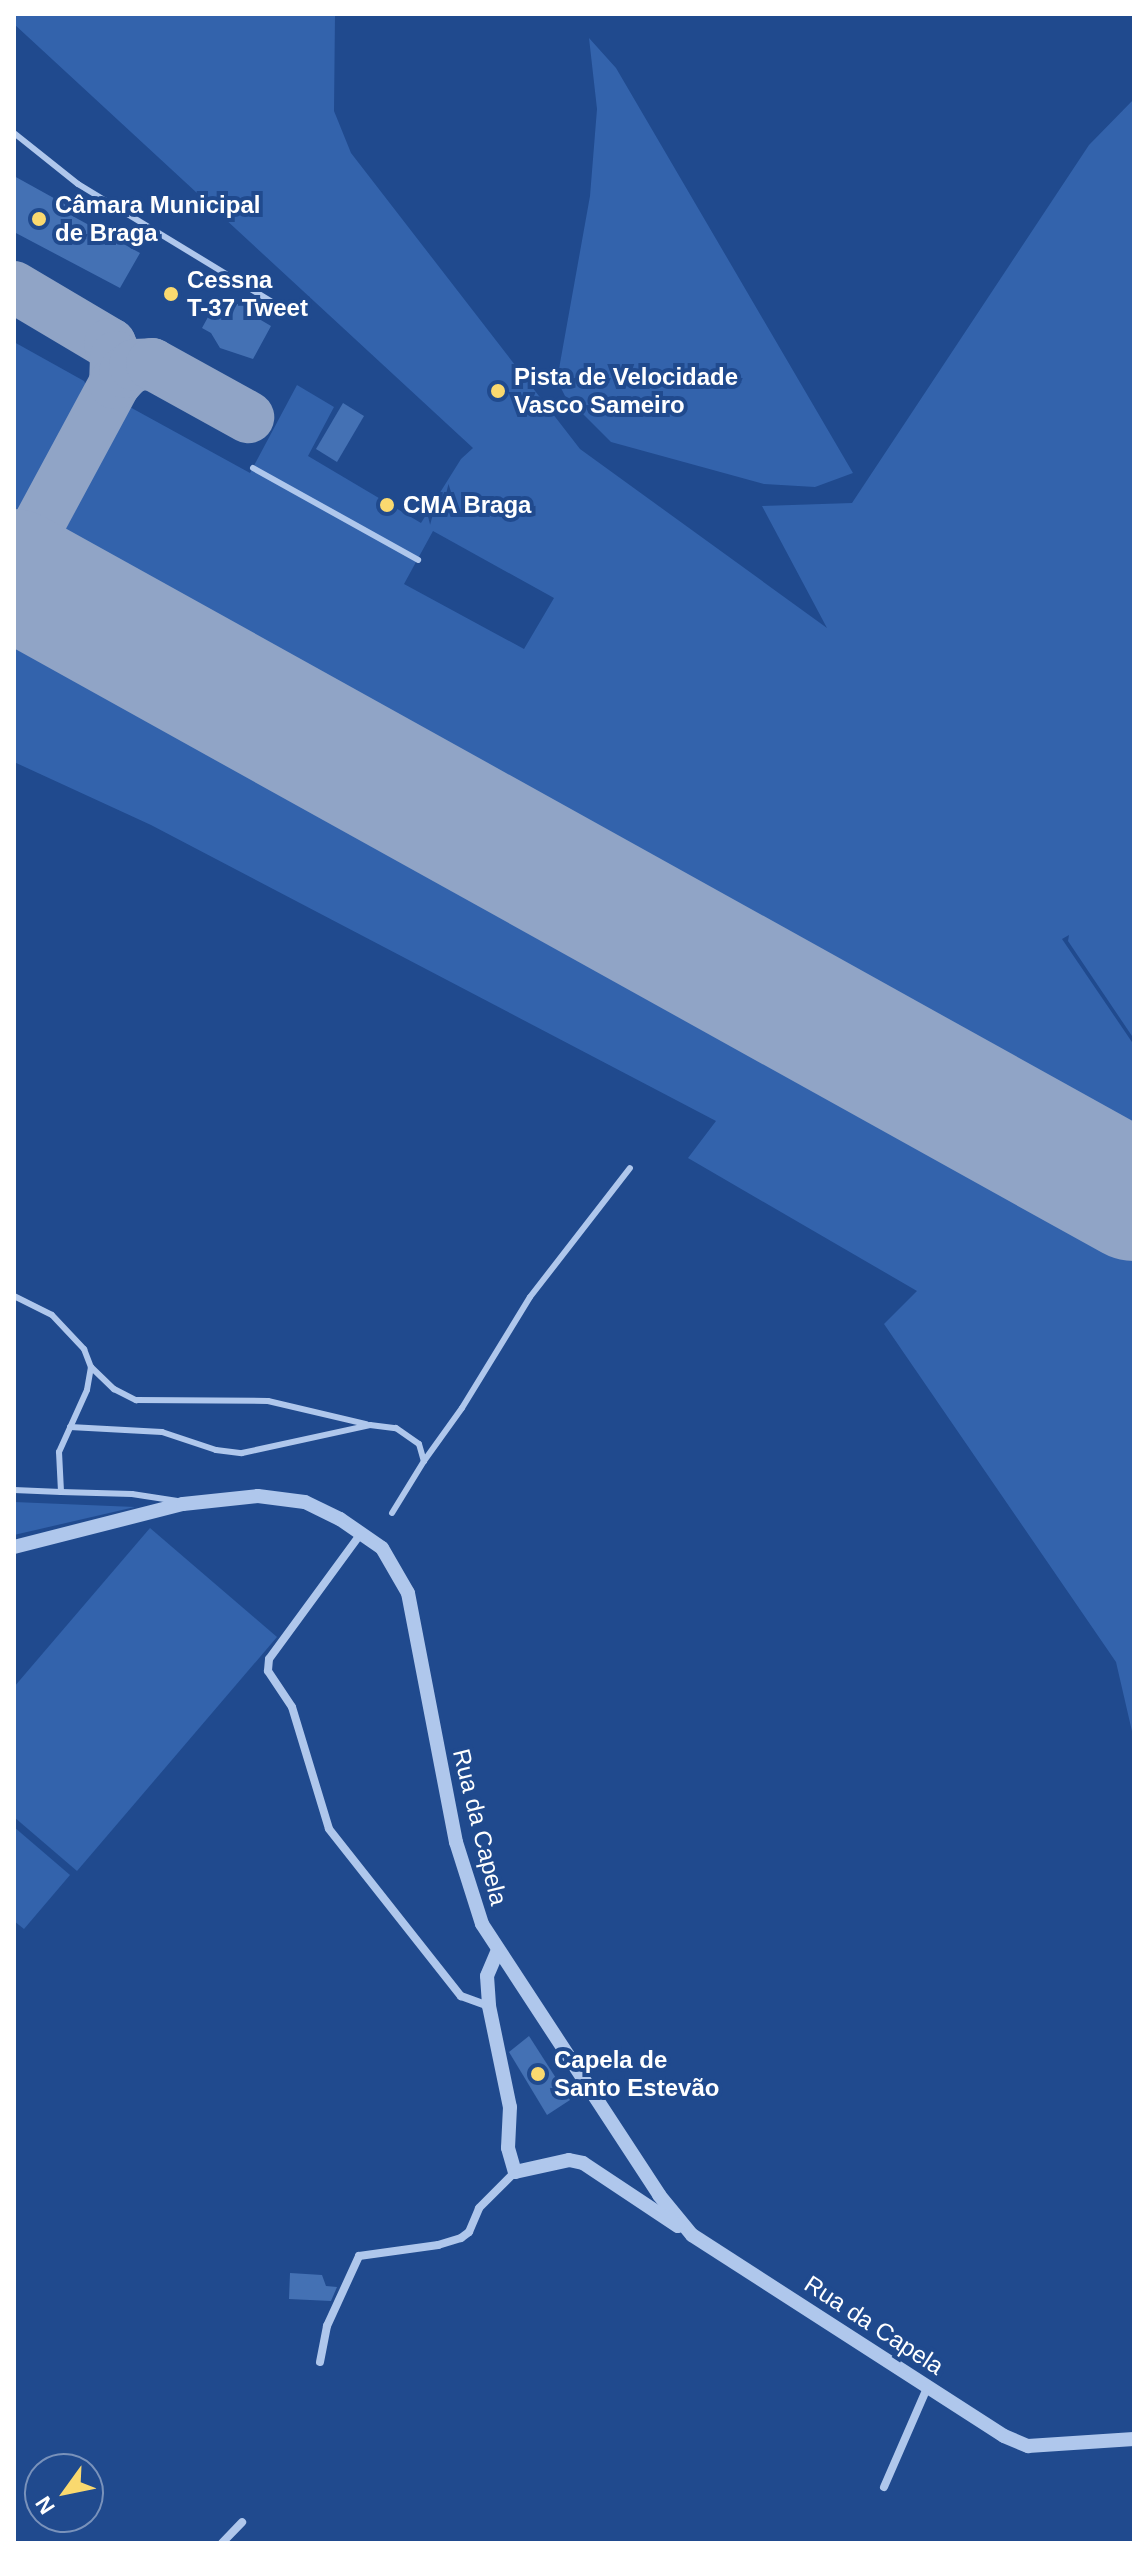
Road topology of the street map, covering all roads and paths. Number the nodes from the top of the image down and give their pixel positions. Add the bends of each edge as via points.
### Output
1 (14, 133) edge
2 (290, 313) dead end
3 (253, 468) dead end
4 (418, 560) dead end
5 (630, 1168) dead end
6 (14, 1296) edge
7 (91, 1367) junction
8 (370, 1425) junction
9 (70, 1427) junction
10 (424, 1461) junction
11 (14, 1490) edge
12 (61, 1492) junction
13 (190, 1503) junction
14 (392, 1513) dead end
15 (362, 1532) junction
16 (14, 1547) edge
17 (498, 1950) junction
18 (489, 2006) junction
19 (515, 2172) junction
20 (692, 2235) junction
21 (320, 2362) dead end
22 (928, 2386) junction
23 (1134, 2439) edge
24 (884, 2487) dead end
25 (242, 2522) dead end
26 (222, 2543) edge

1 - 2 lane via 78,184
3 - 4 lane
5 - 10 lane via 530,1297
6 - 7 lane via 52,1315 84,1349
7 - 8 lane via 114,1389 136,1400 268,1401
7 - 9 lane
8 - 9 lane via 242,1453 162,1432
8 - 10 lane via 396,1428 419,1444
9 - 12 lane via 59,1452
10 - 14 lane
11 - 12 lane
12 - 13 lane via 132,1494
13 - 15 street, Rua da Capela via 258,1496 305,1502
13 - 16 street, Rua da Capela
15 - 17 street, Rua da Capela via 382,1548 408,1593 456,1842 471,1898
15 - 18 street via 269,1659 268,1671 292,1707 329,1829 461,1996
17 - 18 street via 487,1976
17 - 20 street, Rua da Capela via 659,2195
18 - 19 street via 510,2107 508,2148
19 - 20 street via 569,2160 583,2163
19 - 21 street via 479,2208 461,2238 359,2256 327,2326
20 - 22 street, Rua da Capela
22 - 23 street, Rua da Capela via 1028,2446
22 - 24 street
25 - 26 street

